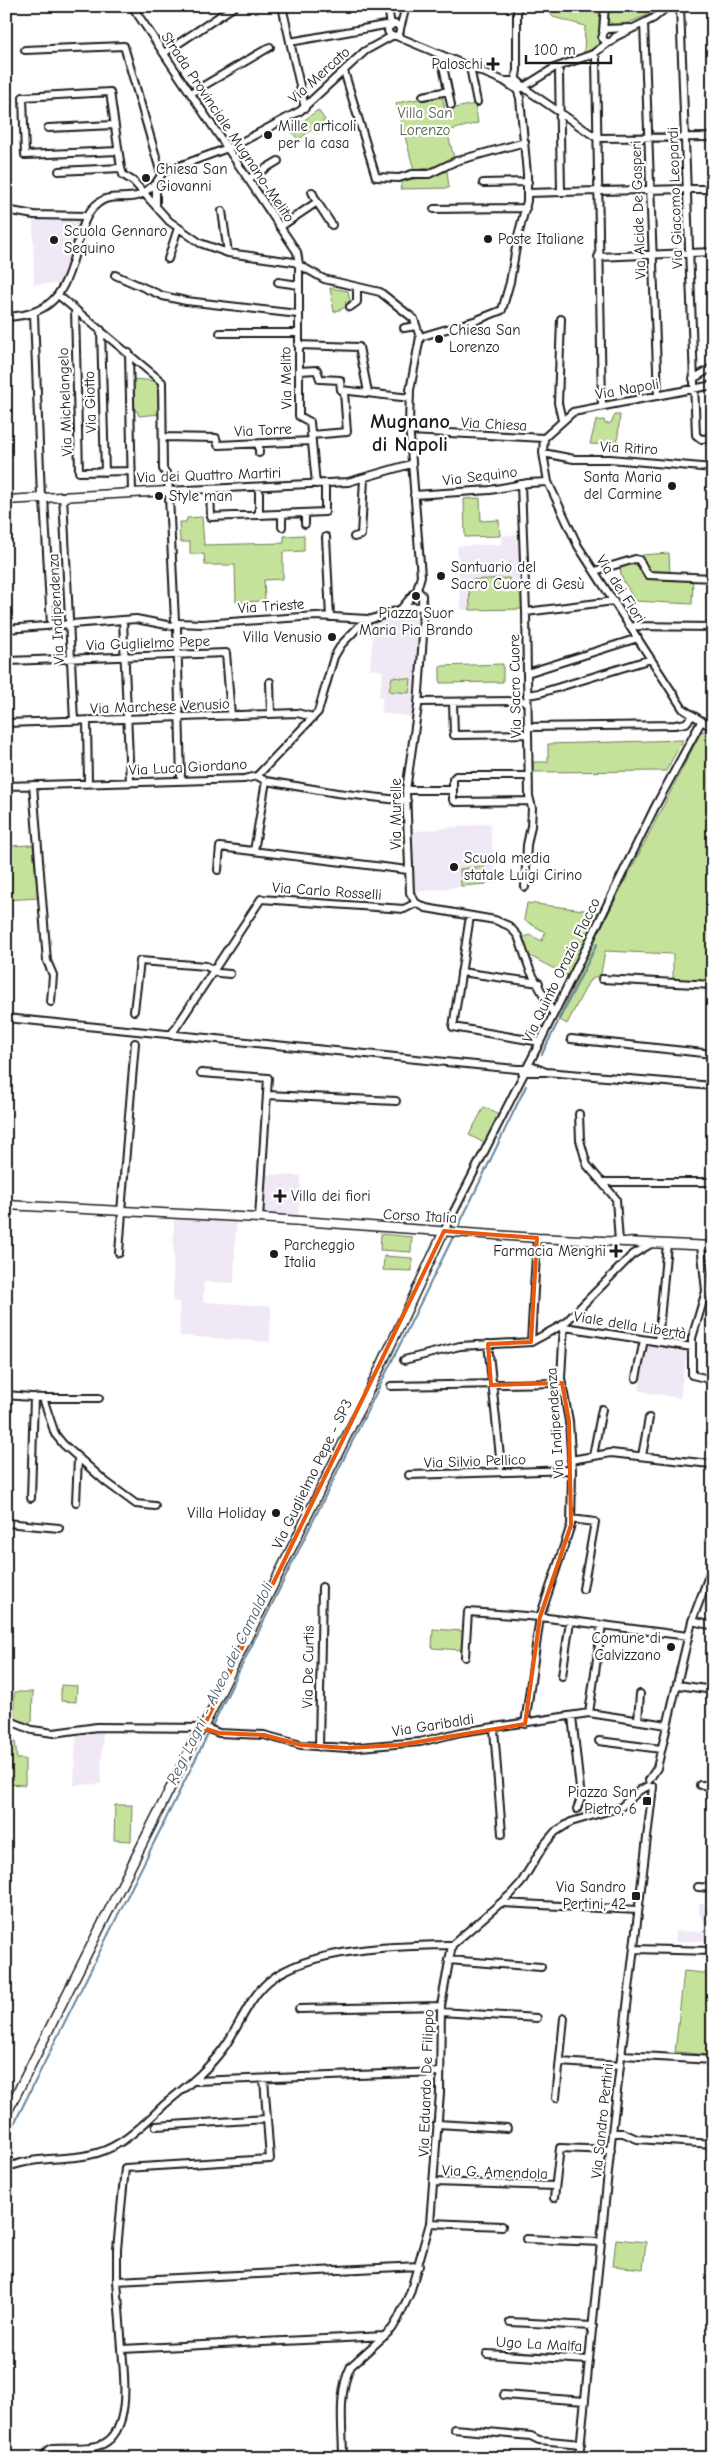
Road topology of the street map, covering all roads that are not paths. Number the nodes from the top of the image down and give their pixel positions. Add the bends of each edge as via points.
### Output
1 (132, 6) edge
2 (236, 6) edge
3 (282, 6) edge
4 (388, 6) edge
5 (406, 6) edge
6 (517, 6) edge
7 (605, 6) edge
8 (668, 6) edge
9 (680, 6) edge
10 (644, 23) junction
11 (394, 30) junction
12 (610, 32) junction
13 (290, 42) junction
14 (609, 42) junction
15 (270, 47) dead end
16 (25, 50) dead end
17 (164, 53) junction
18 (441, 56) junction
19 (596, 58) dead end
20 (470, 68) junction
21 (517, 70) junction
22 (344, 72) junction
23 (559, 72) dead end
24 (515, 80) junction
25 (504, 81) junction
26 (524, 87) junction
27 (516, 90) junction
28 (448, 91) junction
29 (191, 94) junction
30 (423, 96) dead end
31 (520, 98) junction
32 (477, 102) dead end
33 (451, 105) dead end
34 (305, 108) junction
35 (559, 111) junction
36 (114, 125) junction
37 (48, 128) dead end
38 (713, 137) edge
39 (597, 138) junction
40 (648, 138) junction
41 (685, 138) junction
42 (525, 142) junction
43 (227, 148) junction
44 (118, 151) junction
45 (278, 161) dead end
46 (121, 168) junction
47 (59, 171) dead end
48 (161, 174) junction
49 (248, 179) junction
50 (528, 182) junction
51 (156, 183) junction
52 (483, 183) dead end
53 (689, 189) junction
54 (713, 189) edge
55 (650, 190) junction
56 (599, 191) junction
57 (312, 192) dead end
58 (528, 192) junction
59 (561, 192) junction
60 (142, 193) junction
61 (317, 202) junction
62 (156, 206) junction
63 (526, 208) junction
64 (434, 209) dead end
65 (6, 210) edge
66 (222, 210) dead end
67 (87, 216) junction
68 (332, 225) dead end
69 (280, 227) junction
70 (178, 228) junction
71 (713, 252) edge
72 (228, 253) junction
73 (689, 253) junction
74 (653, 255) junction
75 (598, 257) junction
76 (168, 259) dead end
77 (299, 264) junction
78 (115, 275) dead end
79 (278, 282) dead end
80 (299, 285) junction
81 (357, 287) junction
82 (58, 295) junction
83 (350, 307) dead end
84 (75, 308) junction
85 (34, 314) junction
86 (298, 314) junction
87 (6, 317) edge
88 (561, 319) dead end
89 (416, 326) junction
90 (404, 328) dead end
91 (101, 330) junction
92 (220, 333) dead end
93 (298, 333) junction
94 (420, 337) junction
95 (298, 345) junction
96 (129, 353) junction
97 (713, 366) edge
98 (299, 371) junction
99 (693, 379) junction
100 (713, 385) edge
101 (693, 390) junction
102 (344, 392) junction
103 (368, 392) junction
104 (658, 396) junction
105 (410, 398) junction
106 (602, 406) junction
107 (562, 420) junction
108 (409, 427) junction
109 (162, 437) junction
110 (311, 438) junction
111 (544, 438) junction
112 (713, 438) edge
113 (259, 444) junction
114 (259, 453) dead end
115 (543, 455) junction
116 (411, 466) junction
117 (713, 468) edge
118 (131, 471) junction
119 (105, 472) junction
120 (364, 479) junction
121 (548, 482) junction
122 (316, 484) junction
123 (325, 484) junction
124 (521, 484) junction
125 (259, 487) junction
126 (210, 490) junction
127 (168, 491) junction
128 (132, 492) junction
129 (414, 495) junction
130 (63, 496) junction
131 (42, 497) junction
132 (6, 500) edge
133 (305, 513) junction
134 (282, 514) junction
135 (259, 515) junction
136 (305, 524) dead end
137 (282, 526) dead end
138 (326, 537) dead end
139 (354, 537) dead end
140 (595, 571) junction
141 (713, 578) edge
142 (416, 590) junction
143 (614, 601) junction
144 (404, 606) junction
145 (423, 610) junction
146 (526, 612) junction
147 (330, 617) junction
148 (367, 619) junction
149 (123, 620) junction
150 (174, 624) junction
151 (51, 625) dead end
152 (69, 625) junction
153 (630, 626) junction
154 (713, 627) edge
155 (6, 630) edge
156 (638, 638) junction
157 (176, 655) junction
158 (125, 656) junction
159 (70, 659) junction
160 (651, 659) junction
161 (8, 661) dead end
162 (527, 672) junction
163 (270, 682) dead end
164 (527, 698) junction
165 (418, 702) junction
166 (453, 702) junction
167 (271, 714) junction
168 (231, 716) junction
169 (692, 716) junction
170 (313, 717) junction
171 (179, 718) junction
172 (128, 720) junction
173 (74, 721) junction
174 (86, 721) junction
175 (701, 722) junction
176 (6, 723) edge
177 (713, 728) edge
178 (528, 731) junction
179 (257, 776) junction
180 (528, 776) junction
181 (266, 780) junction
182 (181, 781) junction
183 (130, 782) junction
184 (88, 783) junction
185 (34, 785) junction
186 (6, 786) edge
187 (406, 790) junction
188 (453, 790) junction
189 (407, 801) junction
190 (529, 801) junction
191 (254, 851) junction
192 (218, 870) dead end
193 (408, 870) junction
194 (525, 887) dead end
195 (416, 903) junction
196 (470, 916) junction
197 (213, 970) junction
198 (462, 972) junction
199 (230, 974) dead end
200 (602, 979) dead end
201 (538, 983) junction
202 (713, 985) edge
203 (51, 1002) dead end
204 (134, 1011) dead end
205 (553, 1013) junction
206 (6, 1018) edge
207 (171, 1034) junction
208 (571, 1038) dead end
209 (540, 1042) junction
210 (135, 1043) dead end
211 (533, 1054) junction
212 (713, 1054) edge
213 (527, 1066) junction
214 (517, 1069) junction
215 (541, 1071) junction
216 (201, 1073) dead end
217 (524, 1074) junction
218 (713, 1086) edge
219 (267, 1095) junction
220 (396, 1101) dead end
221 (579, 1114) dead end
222 (603, 1182) junction
223 (713, 1182) edge
224 (6, 1205) edge
225 (122, 1212) junction
226 (259, 1218) junction
227 (444, 1231) junction
228 (537, 1238) junction
229 (619, 1242) junction
230 (651, 1244) junction
231 (667, 1244) junction
232 (701, 1245) junction
233 (713, 1246) edge
234 (119, 1253) dead end
235 (564, 1325) junction
236 (644, 1340) junction
237 (531, 1342) junction
238 (658, 1342) junction
239 (488, 1344) junction
240 (692, 1347) junction
241 (404, 1360) dead end
242 (636, 1378) dead end
243 (713, 1380) edge
244 (562, 1383) junction
245 (492, 1385) junction
246 (391, 1386) dead end
247 (6, 1395) edge
248 (34, 1397) junction
249 (43, 1398) junction
250 (99, 1398) dead end
251 (602, 1410) dead end
252 (649, 1418) dead end
253 (593, 1456) junction
254 (642, 1456) junction
255 (78, 1458) junction
256 (571, 1460) junction
257 (710, 1464) dead end
258 (501, 1466) dead end
259 (572, 1470) junction
260 (409, 1475) dead end
261 (30, 1498) dead end
262 (76, 1502) dead end
263 (155, 1506) dead end
264 (571, 1519) junction
265 (6, 1523) edge
266 (59, 1528) dead end
267 (713, 1564) edge
268 (322, 1586) dead end
269 (583, 1589) dead end
270 (540, 1617) junction
271 (570, 1621) junction
272 (692, 1621) junction
273 (602, 1625) junction
274 (713, 1626) edge
275 (688, 1636) junction
276 (465, 1657) dead end
277 (562, 1676) dead end
278 (678, 1685) junction
279 (713, 1690) edge
280 (640, 1694) dead end
281 (589, 1713) junction
282 (572, 1716) junction
283 (6, 1719) edge
284 (638, 1720) junction
285 (525, 1724) junction
286 (667, 1725) junction
287 (205, 1728) junction
288 (494, 1729) junction
289 (599, 1741) dead end
290 (319, 1747) junction
291 (661, 1748) junction
292 (650, 1784) junction
293 (700, 1784) dead end
294 (713, 1785) edge
295 (577, 1810) dead end
296 (502, 1834) dead end
297 (698, 1887) dead end
298 (713, 1888) edge
299 (502, 1903) junction
300 (638, 1910) junction
301 (452, 1945) junction
302 (634, 1949) junction
303 (713, 1951) edge
304 (448, 1960) junction
305 (541, 1967) dead end
306 (299, 2009) dead end
307 (441, 2009) junction
308 (536, 2018) dead end
309 (564, 2018) dead end
310 (622, 2055) junction
311 (713, 2060) edge
312 (560, 2062) junction
313 (620, 2066) junction
314 (440, 2072) junction
315 (264, 2079) junction
316 (196, 2081) junction
317 (556, 2098) dead end
318 (6, 2115) edge
319 (267, 2119) junction
320 (437, 2124) junction
321 (156, 2126) dead end
322 (507, 2128) dead end
323 (612, 2133) junction
324 (713, 2144) edge
325 (611, 2150) junction
326 (6, 2168) edge
327 (434, 2182) junction
328 (555, 2186) junction
329 (554, 2198) dead end
330 (430, 2223) junction
331 (502, 2226) dead end
332 (526, 2239) dead end
333 (601, 2242) junction
334 (419, 2266) junction
335 (118, 2281) junction
336 (510, 2322) dead end
337 (593, 2326) junction
338 (385, 2336) junction
339 (122, 2349) junction
340 (487, 2354) dead end
341 (589, 2360) junction
342 (504, 2395) dead end
343 (585, 2401) junction
344 (454, 2429) dead end
345 (580, 2444) junction
346 (44, 2458) edge
347 (343, 2458) edge
348 (579, 2458) edge

1 - 17 street, Strada Provinciale Mugnano-Melito
2 - 17 street
3 - 13 street
4 - 11 street
5 - 11 street
6 - 21 street
7 - 12 street
8 - 10 street
9 - 41 street, Via Giacomo Leopardi
10 - 12 street
10 - 40 street, Via Alcide De Gasperi
11 - 13 street via 385,25
11 - 18 street
11 - 22 street, Via Mercato
12 - 14 street
12 - 14 street via 602,38
13 - 34 street
14 - 26 street via 593,54 554,68
15 - 29 street
16 - 48 street via 124,46
17 - 29 street, Strada Provinciale Mugnano-Melito
18 - 20 street
18 - 28 street
19 - 39 street
20 - 25 street
20 - 32 street
21 - 24 street
21 - 26 street
22 - 34 street, Via Mercato
22 - 42 street via 376,177 429,174 456,161
23 - 35 street
24 - 25 street
24 - 26 street
24 - 27 street
25 - 27 street
26 - 27 street
26 - 31 street
26 - 35 street
27 - 31 street
28 - 30 street
28 - 33 street
29 - 43 street, Strada Provinciale Mugnano-Melito
31 - 42 street
34 - 43 street, Via Mercato
35 - 39 street
35 - 59 street
36 - 37 street
36 - 44 street
36 - 44 street via 110,92 23,96 25,155
38 - 41 street
39 - 40 street
39 - 56 street
40 - 41 street
40 - 55 street, Via Alcide De Gasperi
41 - 53 street, Via Giacomo Leopardi
42 - 50 street
43 - 48 street, Via Mercato
43 - 49 street, Strada Provinciale Mugnano-Melito
44 - 46 street
45 - 49 street
46 - 47 street
46 - 60 street via 123,175 133,180
48 - 51 street
49 - 69 street, Strada Provinciale Mugnano-Melito
50 - 52 street
50 - 58 street
51 - 60 street
51 - 62 street
53 - 54 street
53 - 55 street
53 - 73 street, Via Giacomo Leopardi
55 - 56 street
55 - 74 street, Via Alcide De Gasperi
56 - 59 street
56 - 75 street
57 - 61 street
58 - 59 street
58 - 63 street
60 - 62 street
60 - 67 street via 105,199
61 - 68 street
61 - 69 street
62 - 70 street
63 - 64 street
63 - 94 street via 502,310
65 - 67 street
66 - 72 street
67 - 82 street via 67,280
69 - 77 street, Strada Provinciale Mugnano-Melito via 297,252
70 - 72 street via 200,244
70 - 76 street
71 - 73 street
72 - 77 street
73 - 74 street
73 - 99 street, Via Giacomo Leopardi
74 - 75 street
74 - 104 street, Via Alcide De Gasperi
75 - 106 street
77 - 80 street, Via Melito
77 - 81 street via 318,277
78 - 86 street via 163,296 186,301
79 - 80 street
80 - 86 street, Via Melito
81 - 83 street via 357,302
81 - 89 street via 380,292 414,319
82 - 84 street
82 - 85 street via 48,307
84 - 91 street
84 - 119 street, Via Michelangelo via 80,472
85 - 87 street
85 - 131 street
86 - 93 street, Via Melito
88 - 107 street via 558,403
89 - 90 street
89 - 94 street
91 - 96 street
91 - 119 street, Via Giotto
92 - 93 street
93 - 95 street, Via Melito
94 - 105 street
95 - 98 street, Via Melito
95 - 103 street via 359,347
96 - 109 street via 161,380
96 - 118 street
97 - 99 street
98 - 102 street via 317,370 320,379 340,380
98 - 110 street, Via Melito via 299,416 309,421
99 - 101 street, Via Giacomo Leopardi
100 - 101 street, Via Napoli
101 - 104 street, Via Napoli
101 - 112 street, Via Giacomo Leopardi via 697,437
102 - 103 street
102 - 110 street, Via Torre via 347,433
103 - 105 street
104 - 106 street, Via Napoli
105 - 108 street
106 - 107 street, Via Napoli via 573,412
107 - 111 street, Via Napoli
108 - 111 street, Via Chiesa via 422,433
108 - 116 street
109 - 113 street, Via Torre via 216,438 218,445
109 - 127 street via 163,469 167,474
110 - 113 street, Via Torre
110 - 122 street, Via Melito
111 - 115 street, Via dei Fiori
113 - 114 street
115 - 117 street, Via Ritiro
115 - 121 street, Via dei Fiori
116 - 120 street, Via dei Quattro Martiri
116 - 129 street
118 - 119 street, Via Michelangelo
118 - 128 street
120 - 123 street, Via dei Quattro Martiri
120 - 139 street via 361,535
121 - 124 street, Via Sequino
121 - 140 street, Via dei Fiori via 578,546
122 - 123 street, Via dei Quattro Martiri
122 - 125 street, Via dei Quattro Martiri
123 - 133 street via 325,512
124 - 129 street, Via Sequino via 490,490
124 - 146 street, Via Sacro Cuore
125 - 126 street, Via dei Quattro Martiri
125 - 135 street
126 - 127 street, Via dei Quattro Martiri
126 - 135 street via 211,517
127 - 128 street, Via dei Quattro Martiri
127 - 150 street
128 - 130 street, Via dei Quattro Martiri
129 - 142 street via 422,576
130 - 131 street, Via dei Quattro Martiri
130 - 152 street, Via Indipendenza
131 - 132 street, Via dei Quattro Martiri
131 - 151 street
133 - 134 street
133 - 136 street
134 - 135 street
134 - 137 street
138 - 147 street
140 - 141 street via 635,559 648,575
140 - 143 street, Via dei Fiori
142 - 144 street
142 - 145 street via 422,595
143 - 146 street
143 - 153 street, Via dei Fiori
144 - 145 street
144 - 148 street via 393,613
145 - 165 street, Via Murelle
146 - 162 street, Via Sacro Cuore
147 - 148 street, Via Trieste
147 - 150 street, Via Trieste
148 - 170 street, Via Luca Giordano via 341,645 334,658 321,706
149 - 150 street, Via Trieste via 144,619
149 - 152 street, Via Trieste
149 - 158 street
150 - 157 street
152 - 155 street, Via Trieste
152 - 159 street, Via Indipendenza
153 - 154 street
153 - 156 street, Via dei Fiori
156 - 160 street, Via dei Fiori
156 - 162 street
157 - 158 street, Via Guglielmo Pepe
157 - 168 street, Via Guglielmo Pepe via 226,654
157 - 171 street
158 - 159 street, Via Guglielmo Pepe
158 - 172 street
159 - 161 street, Via Guglielmo Pepe
159 - 173 street, Via Indipendenza
160 - 164 street
160 - 169 street, Via dei Fiori via 679,703
162 - 164 street, Via Sacro Cuore
163 - 167 street
164 - 166 street
164 - 178 street, Via Sacro Cuore
165 - 166 street
165 - 187 street, Via Murelle
166 - 178 street via 454,735
167 - 168 street, Via Marchese Venusio
167 - 170 street, Via Marchese Venusio via 302,713
168 - 171 street, Via Marchese Venusio
169 - 175 street, Via dei Fiori
169 - 178 street via 686,723 675,725
170 - 179 street, Via Luca Giordano
171 - 172 street, Via Marchese Venusio
171 - 182 street
172 - 174 street, Via Marchese Venusio
172 - 183 street
173 - 174 street, Via Marchese Venusio
173 - 176 street, Via Marchese Venusio
174 - 184 street
175 - 177 street, Via dei Fiori
175 - 205 street, Via Quinto Orazio Flacco
178 - 180 street, Via Sacro Cuore
179 - 181 street
179 - 182 street, Via Luca Giordano
180 - 188 street via 456,776
180 - 190 street, Via Sacro Cuore
181 - 189 street via 336,793
181 - 191 street
182 - 183 street, Via Luca Giordano
183 - 184 street, Via Luca Giordano
184 - 185 street, Via Luca Giordano
185 - 186 street, Via Luca Giordano
185 - 203 street via 46,958 53,975
187 - 188 street
187 - 189 street, Via Murelle
188 - 190 street via 456,802
189 - 193 street, Via Murelle
190 - 194 street, Via Sacro Cuore via 532,808 526,845
191 - 192 street via 220,847
191 - 193 street
193 - 195 street, Via Murelle via 410,893
195 - 196 street via 442,912
195 - 197 street, Via Carlo Rosselli via 404,909 261,899
196 - 198 street
196 - 201 street via 501,921 513,930
197 - 199 street
197 - 204 street via 206,966 140,961
197 - 207 street, Via Carlo Rosselli
198 - 201 street
198 - 209 street via 453,1028
200 - 202 street
201 - 205 street
205 - 209 street, Via Quinto Orazio Flacco
206 - 207 street
207 - 214 street
208 - 212 street
209 - 211 street, Via Quinto Orazio Flacco
210 - 225 street
211 - 213 street, Via Quinto Orazio Flacco
211 - 215 street
213 - 214 street
213 - 215 street
213 - 217 street, Via Quinto Orazio Flacco
214 - 217 street
215 - 217 street
215 - 218 street
216 - 219 street via 268,1078
217 - 227 street, Via Quinto Orazio Flacco
219 - 220 street
219 - 226 street
221 - 222 street via 582,1153 592,1173
222 - 223 street
222 - 229 street via 616,1199
224 - 225 street, Corso Italia
225 - 226 street, Corso Italia
225 - 234 street
226 - 227 street, Corso Italia
227 - 228 street, Corso Italia
227 - 287 street, Via Guglielmo Pepe - SP3
228 - 229 street, Corso Italia
228 - 237 street
229 - 230 street, Corso Italia
230 - 231 street, Corso Italia
230 - 235 street via 632,1255
231 - 232 street, Corso Italia
231 - 238 street
232 - 233 street, Corso Italia
232 - 240 street via 706,1291 697,1314
235 - 236 street, Viale della Libertà
235 - 237 street
235 - 244 street, Via Indipendenza
236 - 238 street, Viale della Libertà
236 - 242 street
237 - 239 street
238 - 240 street, Viale della Libertà
239 - 241 street via 460,1346
239 - 245 street
240 - 243 street via 692,1375
244 - 245 street
244 - 256 street, Via Indipendenza via 569,1421
245 - 246 street
245 - 258 street
247 - 248 street
248 - 249 street
248 - 261 street
249 - 250 street
249 - 255 street via 55,1434
251 - 253 street
252 - 254 street
253 - 254 street
253 - 256 street
254 - 257 street
255 - 262 street
255 - 263 street via 136,1504
256 - 259 street, Via Indipendenza
259 - 260 street, Via Silvio Pellico
259 - 264 street, Via Indipendenza
264 - 269 street via 595,1522
264 - 270 street, Via Indipendenza
265 - 266 street
267 - 272 street, Via Sandro Pertini
268 - 290 street, Via De Curtis
270 - 271 street
270 - 276 street via 468,1612
270 - 285 street, Via Indipendenza
271 - 273 street
271 - 277 street
272 - 274 street
272 - 275 street, Via Sandro Pertini
273 - 275 street
273 - 281 street
275 - 278 street, Via Sandro Pertini
278 - 279 street
278 - 286 street, Via Sandro Pertini
280 - 284 street
281 - 282 street, Via Garibaldi
281 - 284 street, Via Garibaldi
282 - 285 street, Via Garibaldi
282 - 295 street via 581,1798
283 - 287 street via 32,1730 54,1732 97,1727
284 - 286 street, Via Garibaldi
285 - 288 street, Via Garibaldi
286 - 291 street, Via Sandro Pertini
287 - 290 street, Via Garibaldi via 219,1733 264,1736 301,1746
287 - 318 street, Via Guglielmo Pepe - SP3 via 196,1737
288 - 290 street, Via Garibaldi via 461,1732 399,1745
288 - 296 street
289 - 291 street
291 - 292 street, Via Sandro Pertini
292 - 299 street via 621,1807 578,1819 555,1832 521,1883
292 - 300 street, Via Sandro Pertini
293 - 294 street
297 - 298 street
299 - 300 street
299 - 301 street
300 - 302 street, Via Sandro Pertini
301 - 304 street, Via Eduardo De Filippo
301 - 316 street via 354,1951 308,1962 281,1974 249,2004 225,2046
302 - 303 street
302 - 310 street, Via Sandro Pertini
304 - 305 street
304 - 307 street, Via Eduardo De Filippo
306 - 307 street
307 - 308 street
307 - 314 street, Via Eduardo De Filippo
309 - 312 street
310 - 311 street
310 - 313 street, Via Sandro Pertini
312 - 313 street
312 - 317 street
313 - 323 street, Via Sandro Pertini
314 - 315 street
314 - 320 street, Via Eduardo De Filippo
315 - 316 street
315 - 319 street
316 - 326 street via 128,2137 106,2150 77,2158 27,2160
319 - 321 street
319 - 335 street via 270,2159 125,2168 117,2249
320 - 322 street
320 - 327 street, Via Eduardo De Filippo
323 - 324 street via 623,2133 637,2139
323 - 325 street, Via Sandro Pertini
325 - 328 street, Via G. Amendola via 560,2148
325 - 333 street, Via Sandro Pertini
327 - 328 street, Via G. Amendola
327 - 330 street, Via Eduardo De Filippo
328 - 329 street, Via G. Amendola
330 - 331 street
330 - 334 street, Via Eduardo De Filippo
332 - 333 street
333 - 337 street, Via Sandro Pertini
334 - 335 street
334 - 338 street, Via Eduardo De Filippo via 398,2319
335 - 339 street
336 - 337 street
337 - 341 street, Via Sandro Pertini
338 - 339 street
338 - 347 street, Via Eduardo De Filippo via 351,2366 347,2374 343,2403
339 - 346 street via 124,2406 108,2441 98,2446 52,2448
340 - 341 street, Ugo La Malfa
341 - 343 street, Via Sandro Pertini
342 - 343 street
343 - 345 street, Via Sandro Pertini
344 - 345 street
345 - 348 street, Via Sandro Pertini

